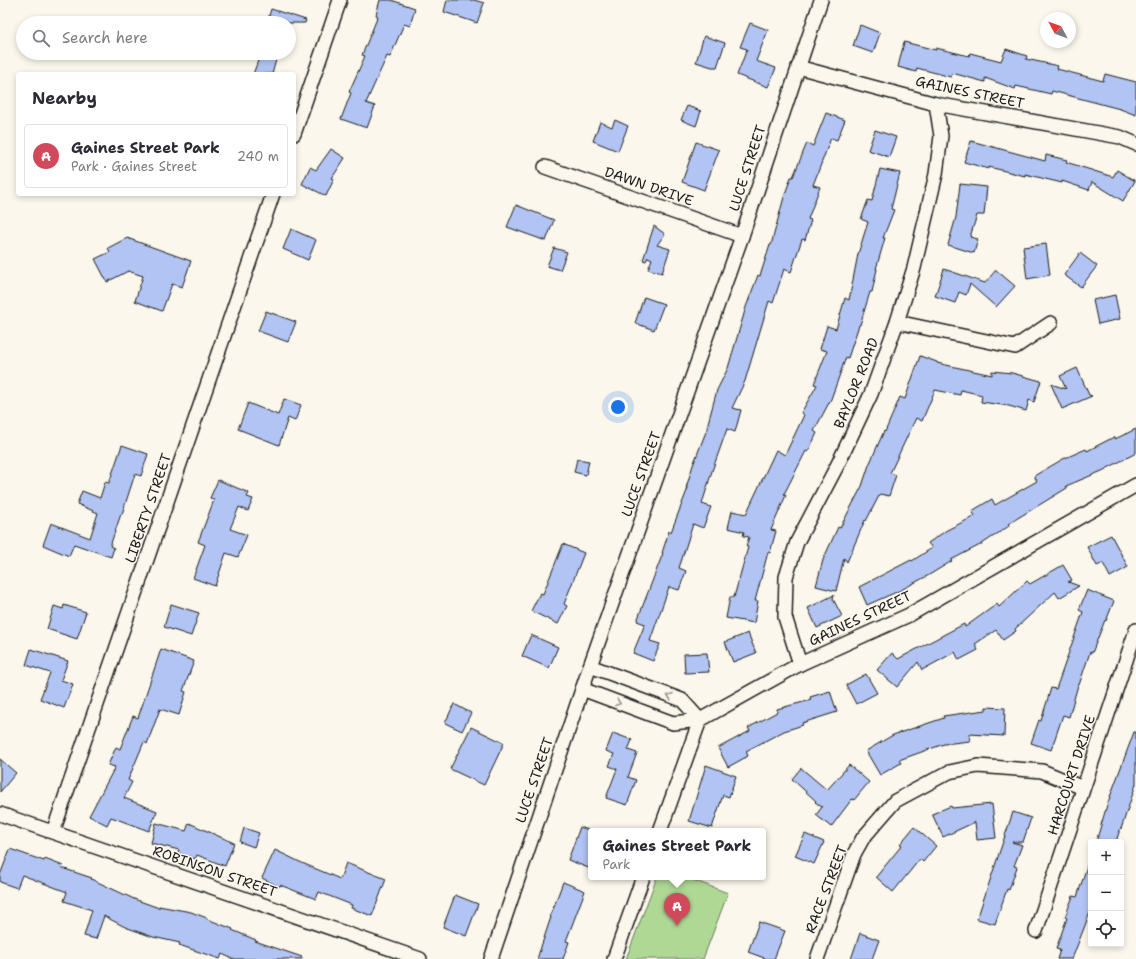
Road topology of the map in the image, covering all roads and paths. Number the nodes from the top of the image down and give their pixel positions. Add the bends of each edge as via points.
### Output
1 (340, 0) edge
2 (821, 0) edge
3 (798, 67) junction
4 (936, 104) junction
5 (296, 128) edge
6 (1136, 144) edge
7 (545, 167) dead end
8 (272, 196) edge
9 (742, 236) junction
10 (897, 322) junction
11 (1051, 323) dead end
12 (1136, 485) edge
13 (1136, 630) edge
14 (800, 664) junction
15 (590, 666) junction
16 (582, 689) junction
17 (700, 720) junction
18 (1083, 788) junction
19 (0, 814) edge
20 (661, 828) edge
21 (53, 832) junction
22 (642, 880) edge
23 (1036, 931) dead end
24 (420, 959) edge
25 (491, 959) edge
26 (614, 959) edge
27 (817, 959) edge

1 - 5 street
2 - 3 street, LUCE STREET
3 - 4 street, GAINES STREET
3 - 9 street, LUCE STREET
4 - 6 street, GAINES STREET via 1120,138
4 - 10 street, BAYLOR ROAD via 941,136 936,174 914,268
7 - 9 street, DAWN DRIVE
8 - 21 street, LIBERTY STREET
9 - 15 street, LUCE STREET
10 - 11 street via 1015,347
10 - 14 street, BAYLOR ROAD via 871,394 797,542 786,577 785,617
12 - 14 street, GAINES STREET via 909,615
13 - 18 street, HARCOURT DRIVE
14 - 17 street, GAINES STREET
15 - 16 street, LUCE STREET
17 -> 15 street via 682,700
16 -> 17 street via 673,723
16 - 25 street, LUCE STREET
17 - 20 street
18 - 23 street, HARCOURT DRIVE
18 - 27 street, RACE STREET via 1042,771 978,766 949,772 895,801 863,838 854,854
19 - 21 street, ROBINSON STREET
21 - 24 street, ROBINSON STREET
22 - 26 street

